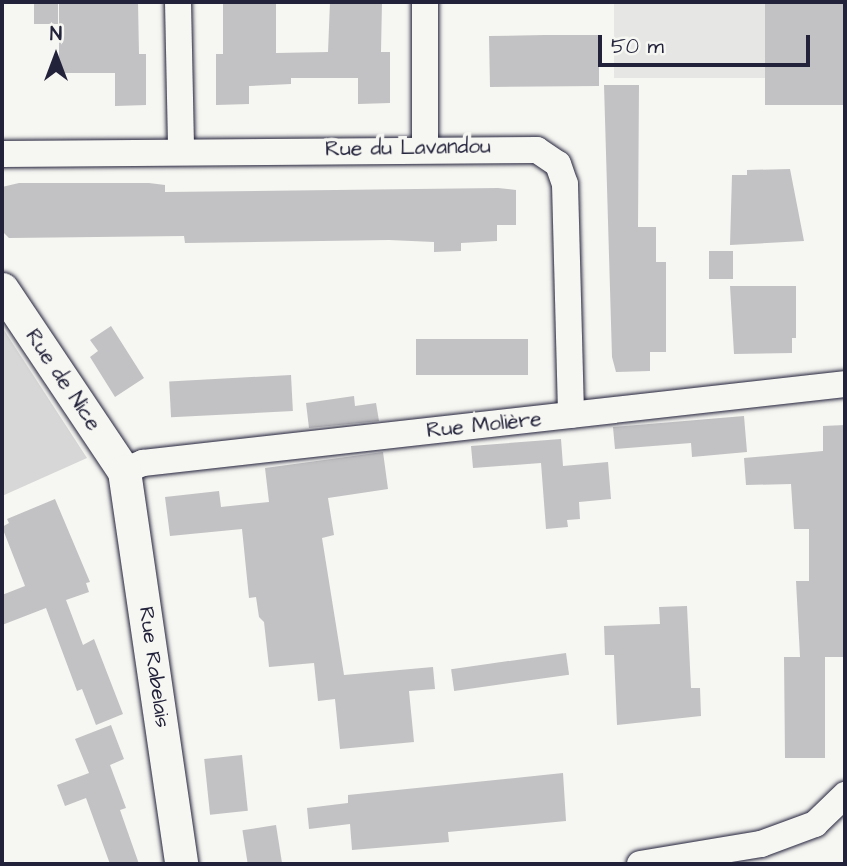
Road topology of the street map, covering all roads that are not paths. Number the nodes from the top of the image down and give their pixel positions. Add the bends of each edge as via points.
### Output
1 (178, 2) edge
2 (425, 2) edge
3 (425, 148) junction
4 (181, 151) junction
5 (2, 154) edge
6 (2, 289) edge
7 (845, 384) edge
8 (571, 415) junction
9 (124, 471) junction
10 (845, 796) edge
11 (181, 864) edge
12 (640, 864) edge

1 - 4 street
2 - 3 street
3 - 4 street, Rue du Lavandou
3 - 8 street, Rue du Lavandou via 515,147 537,150 558,164 565,184
4 - 5 street, Rue du Lavandou
6 - 9 street, Rue de Nice
7 - 8 street, Rue Molière
8 - 9 street, Rue Molière via 143,463
9 - 11 street, Rue Rabelais
10 - 12 street via 815,824 761,844

